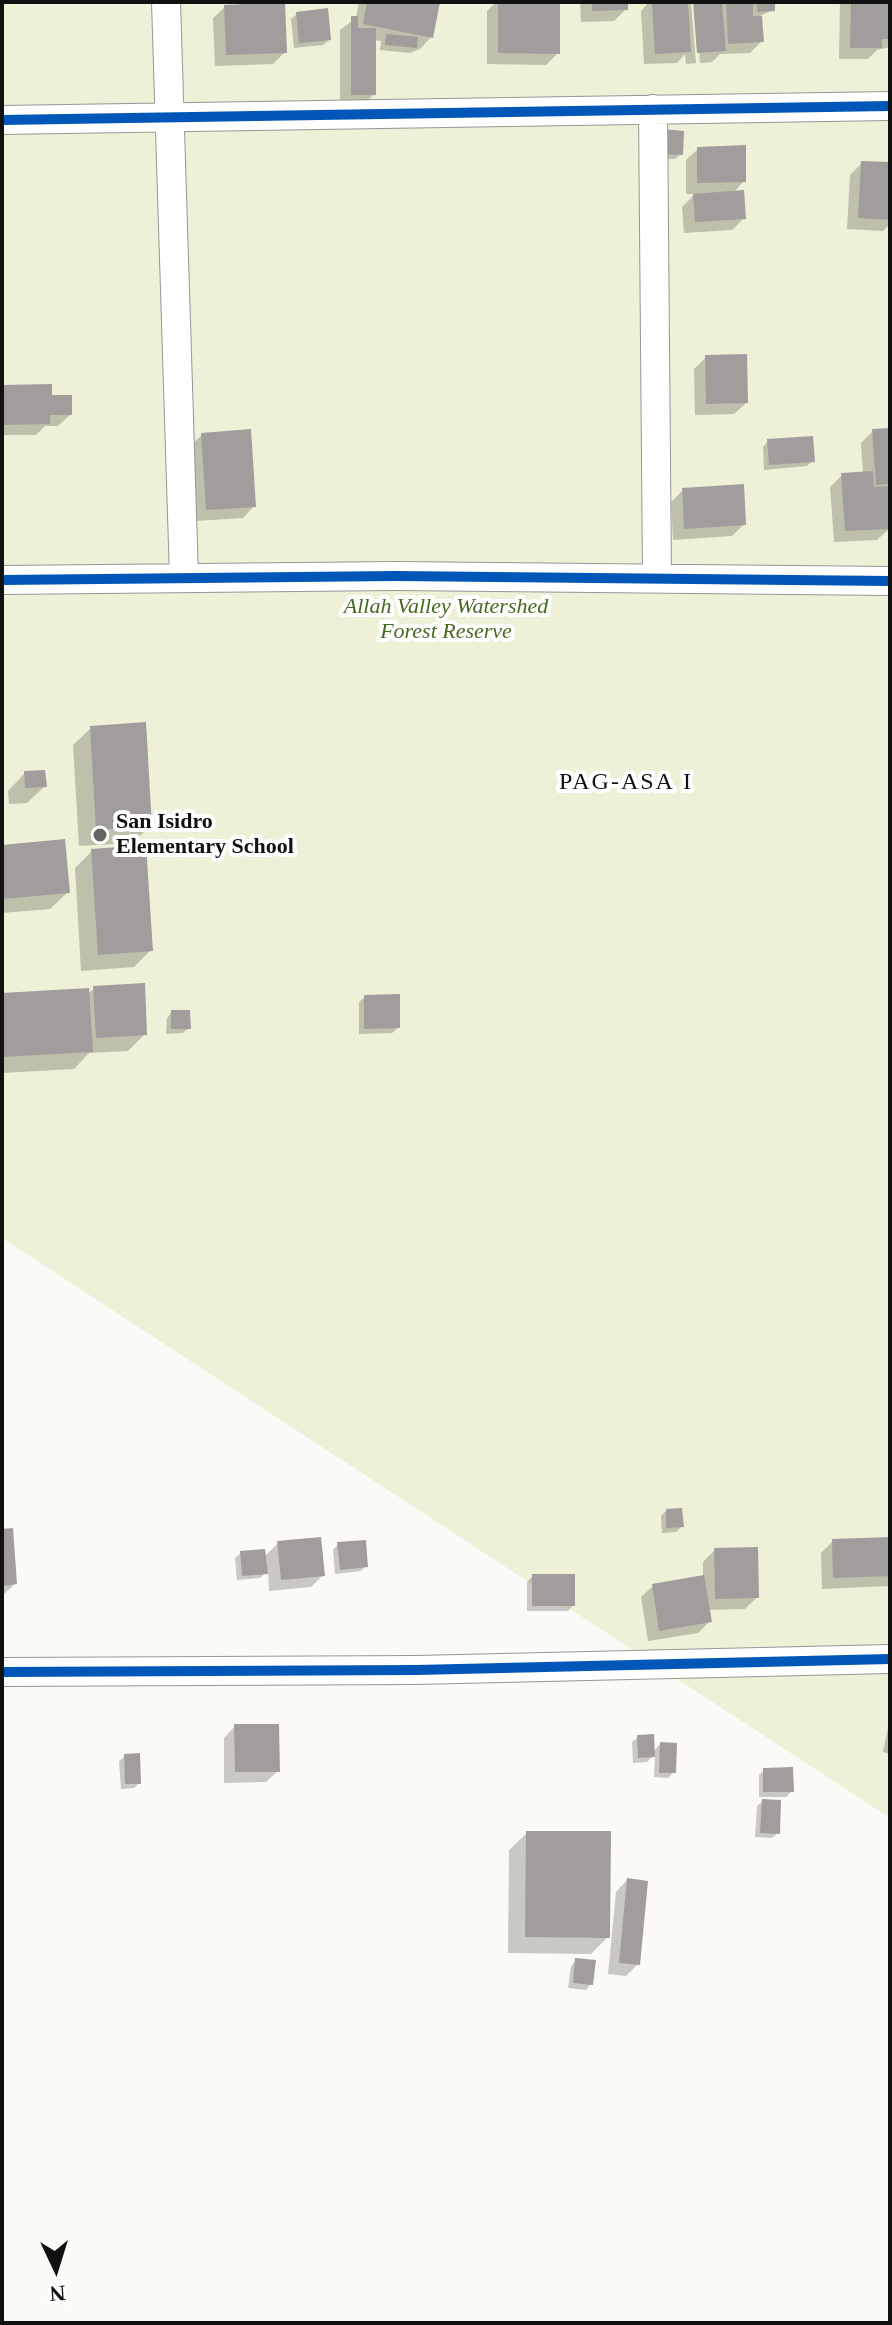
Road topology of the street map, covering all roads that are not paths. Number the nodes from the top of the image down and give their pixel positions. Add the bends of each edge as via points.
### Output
1 (166, 2) edge
2 (890, 106) edge
3 (653, 109) junction
4 (169, 118) junction
5 (2, 120) edge
6 (657, 577) junction
7 (184, 578) junction
8 (2, 580) edge
9 (890, 581) edge
10 (890, 1659) edge
11 (2, 1672) edge

1 - 4 street
2 - 3 street
3 - 4 street
3 - 6 street
4 - 5 street
4 - 7 street
6 - 7 street
6 - 9 street
7 - 8 street
10 - 11 street via 416,1670

